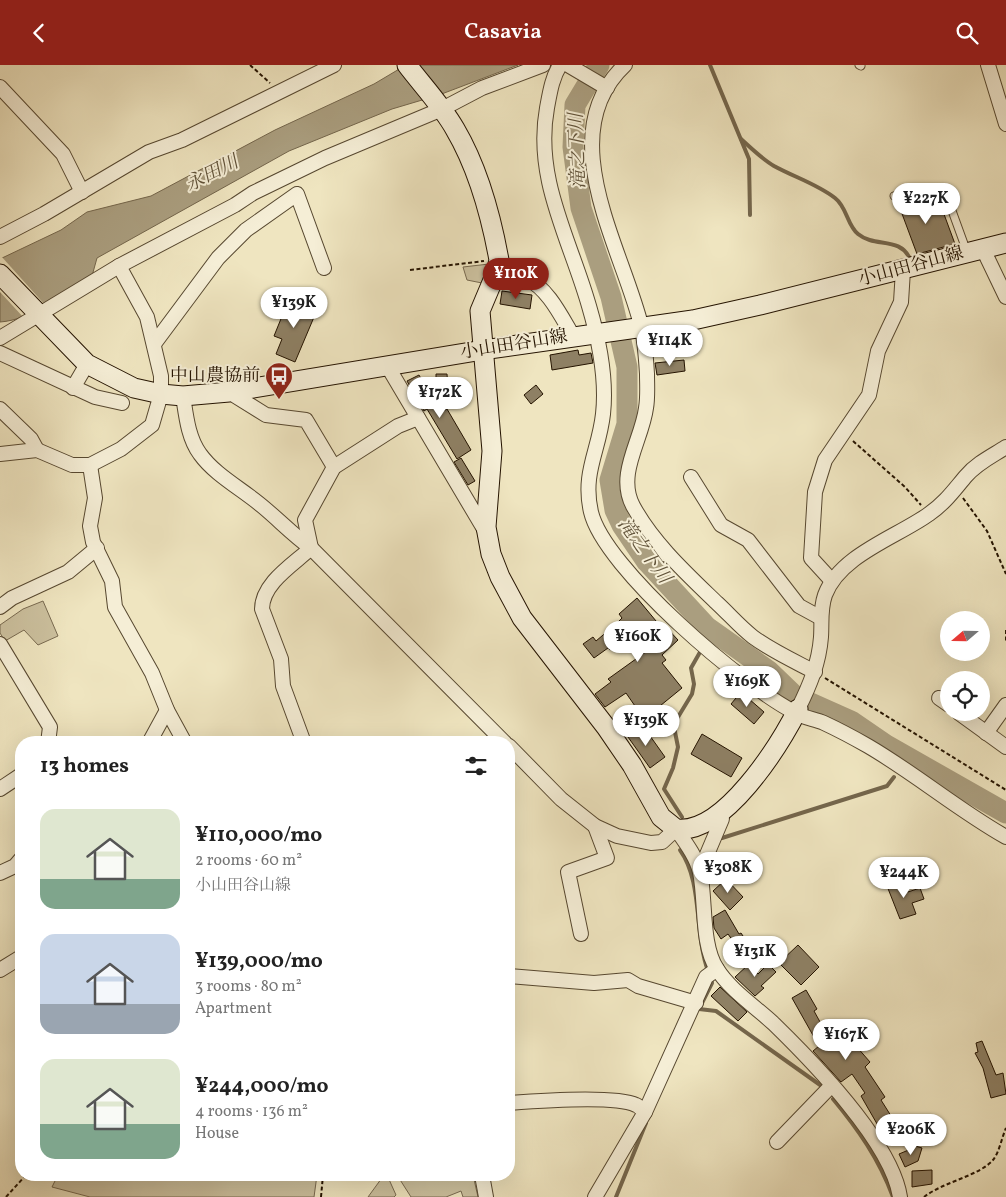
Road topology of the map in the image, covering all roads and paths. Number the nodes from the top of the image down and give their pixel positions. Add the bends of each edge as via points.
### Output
1 (250, 65) edge
2 (334, 65) edge
3 (407, 65) edge
4 (543, 65) edge
5 (560, 65) edge
6 (568, 65) edge
7 (625, 65) edge
8 (988, 65) edge
9 (0, 87) edge
10 (608, 88) junction
11 (279, 91) junction
12 (442, 109) junction
13 (1006, 124) edge
14 (82, 192) junction
15 (894, 196) dead end
16 (0, 237) edge
17 (1006, 243) edge
18 (975, 251) junction
19 (119, 266) junction
20 (498, 266) junction
21 (324, 268) dead end
22 (410, 270) dead end
23 (903, 270) junction
24 (0, 274) edge
25 (1006, 297) edge
26 (36, 314) junction
27 (639, 326) junction
28 (599, 332) junction
29 (573, 336) junction
30 (0, 338) edge
31 (154, 344) junction
32 (483, 350) junction
33 (0, 353) edge
34 (87, 365) junction
35 (388, 367) junction
36 (73, 387) junction
37 (229, 392) junction
38 (161, 394) junction
39 (183, 395) junction
40 (122, 403) dead end
41 (0, 409) edge
42 (418, 418) junction
43 (842, 432) junction
44 (1006, 447) edge
45 (37, 450) junction
46 (0, 454) edge
47 (90, 465) junction
48 (334, 467) junction
49 (691, 477) dead end
50 (957, 489) junction
51 (929, 514) junction
52 (487, 534) junction
53 (97, 548) junction
54 (311, 548) junction
55 (1006, 574) edge
56 (832, 581) junction
57 (0, 607) edge
58 (821, 618) junction
59 (1006, 630) edge
60 (1006, 643) edge
61 (0, 644) edge
62 (814, 676) junction
63 (1006, 705) edge
64 (167, 710) junction
65 (797, 711) junction
66 (970, 721) edge
67 (986, 733) junction
68 (49, 736) edge
69 (152, 736) edge
70 (181, 736) edge
71 (301, 736) edge
72 (498, 736) edge
73 (1006, 747) edge
74 (515, 753) edge
75 (15, 779) edge
76 (0, 789) edge
77 (1006, 790) edge
78 (720, 813) junction
79 (595, 826) junction
80 (676, 829) junction
81 (1006, 837) edge
82 (15, 864) edge
83 (700, 871) junction
84 (0, 873) edge
85 (580, 935) dead end
86 (15, 960) edge
87 (0, 969) edge
88 (712, 973) junction
89 (515, 977) edge
90 (696, 1003) junction
91 (832, 1085) junction
92 (515, 1102) edge
93 (645, 1112) junction
94 (1006, 1128) edge
95 (777, 1142) dead end
96 (21, 1181) edge
97 (322, 1181) edge
98 (483, 1181) edge
99 (6, 1197) edge
100 (321, 1197) edge
101 (486, 1197) edge
102 (595, 1197) edge
103 (900, 1197) edge
104 (924, 1197) edge

1 - 11 path
2 - 11 street
3 - 12 main road
4 - 12 street via 482,88
5 - 28 street via 551,87 544,125 547,177
6 - 10 street
7 - 10 street
8 - 13 street
9 - 14 street via 63,154
10 - 27 street via 600,101 593,130 597,190
11 - 14 street via 182,140 149,152
12 - 19 street via 253,193
12 - 20 main road via 471,160
14 - 16 street
15 - 18 lane via 927,193 937,196 951,208
17 - 18 main road, 小山田谷山線
18 - 23 main road, 小山田谷山線
18 - 25 street
19 - 26 street
19 - 31 street via 142,305
20 - 22 path
20 - 29 street via 536,285
20 - 32 main road via 480,311
21 - 31 street via 297,194 246,230 218,258
23 - 27 main road, 小山田谷山線 via 750,307
23 - 43 street via 901,302 878,351 869,395
24 - 26 main road, 小山田谷山線
26 - 30 street
26 - 34 main road, 小山田谷山線
27 - 28 main road, 小山田谷山線
27 - 62 street via 647,374 646,409 626,490 633,506 651,534 690,577 752,636
28 - 29 main road, 小山田谷山線
28 - 65 street via 603,417 588,474 592,515 598,531 608,549 634,580 710,650 748,680
29 - 32 main road, 小山田谷山線
31 - 38 street
32 - 35 main road, 小山田谷山線
32 - 52 main road via 492,451
33 - 36 street
34 - 36 street
34 - 38 main road, 小山田谷山線 via 134,388
35 - 37 main road, 小山田谷山線
35 - 42 street
36 - 40 street via 95,397
37 - 39 main road, 小山田谷山線
37 - 48 street via 266,415 306,420
38 - 39 main road, 小山田谷山線
38 - 47 street via 152,425 121,449
39 - 54 street via 194,442 207,463
41 - 45 street via 31,439
42 - 48 street via 398,426
42 - 52 street
43 - 51 path via 905,487
43 - 56 street via 825,460 815,492 811,558
44 - 50 street via 981,462
45 - 46 street
45 - 47 street via 72,465
47 - 53 street via 95,497 90,526
48 - 54 street via 305,520
49 - 58 street via 720,525 748,540 799,605
50 - 51 street
50 - 55 path via 987,531
51 - 56 street via 862,554
52 - 80 main road via 500,577 522,618 606,727 661,817
53 - 57 street via 68,572 12,598
53 - 64 street via 112,581 115,607 152,673
54 - 71 street via 274,581 262,601 281,659 283,686
54 - 72 street
56 - 58 street via 825,595
58 - 62 street
59 - 60 path
61 - 68 street via 50,727
62 - 65 street
62 - 77 path
63 - 67 street
64 - 69 street
64 - 70 street
65 - 78 main road via 768,759
65 - 81 street via 869,747 970,817
66 - 67 street
67 - 73 street
74 - 79 street via 561,799
75 - 76 street
78 - 80 main road via 694,828
78 - 83 street via 722,819
79 - 80 street via 617,836 651,843 662,842
79 - 85 street via 607,859 568,872
80 - 83 street
82 - 84 street
83 - 88 street
86 - 87 street
88 - 90 street
88 - 91 street via 774,1024
89 - 90 street via 594,983 628,980
90 - 93 street
91 - 95 street
91 - 103 street via 891,1165
92 - 93 street via 615,1100 636,1104
93 - 102 street
94 - 104 path via 993,1160
96 - 99 path
97 - 100 path
98 - 101 street

